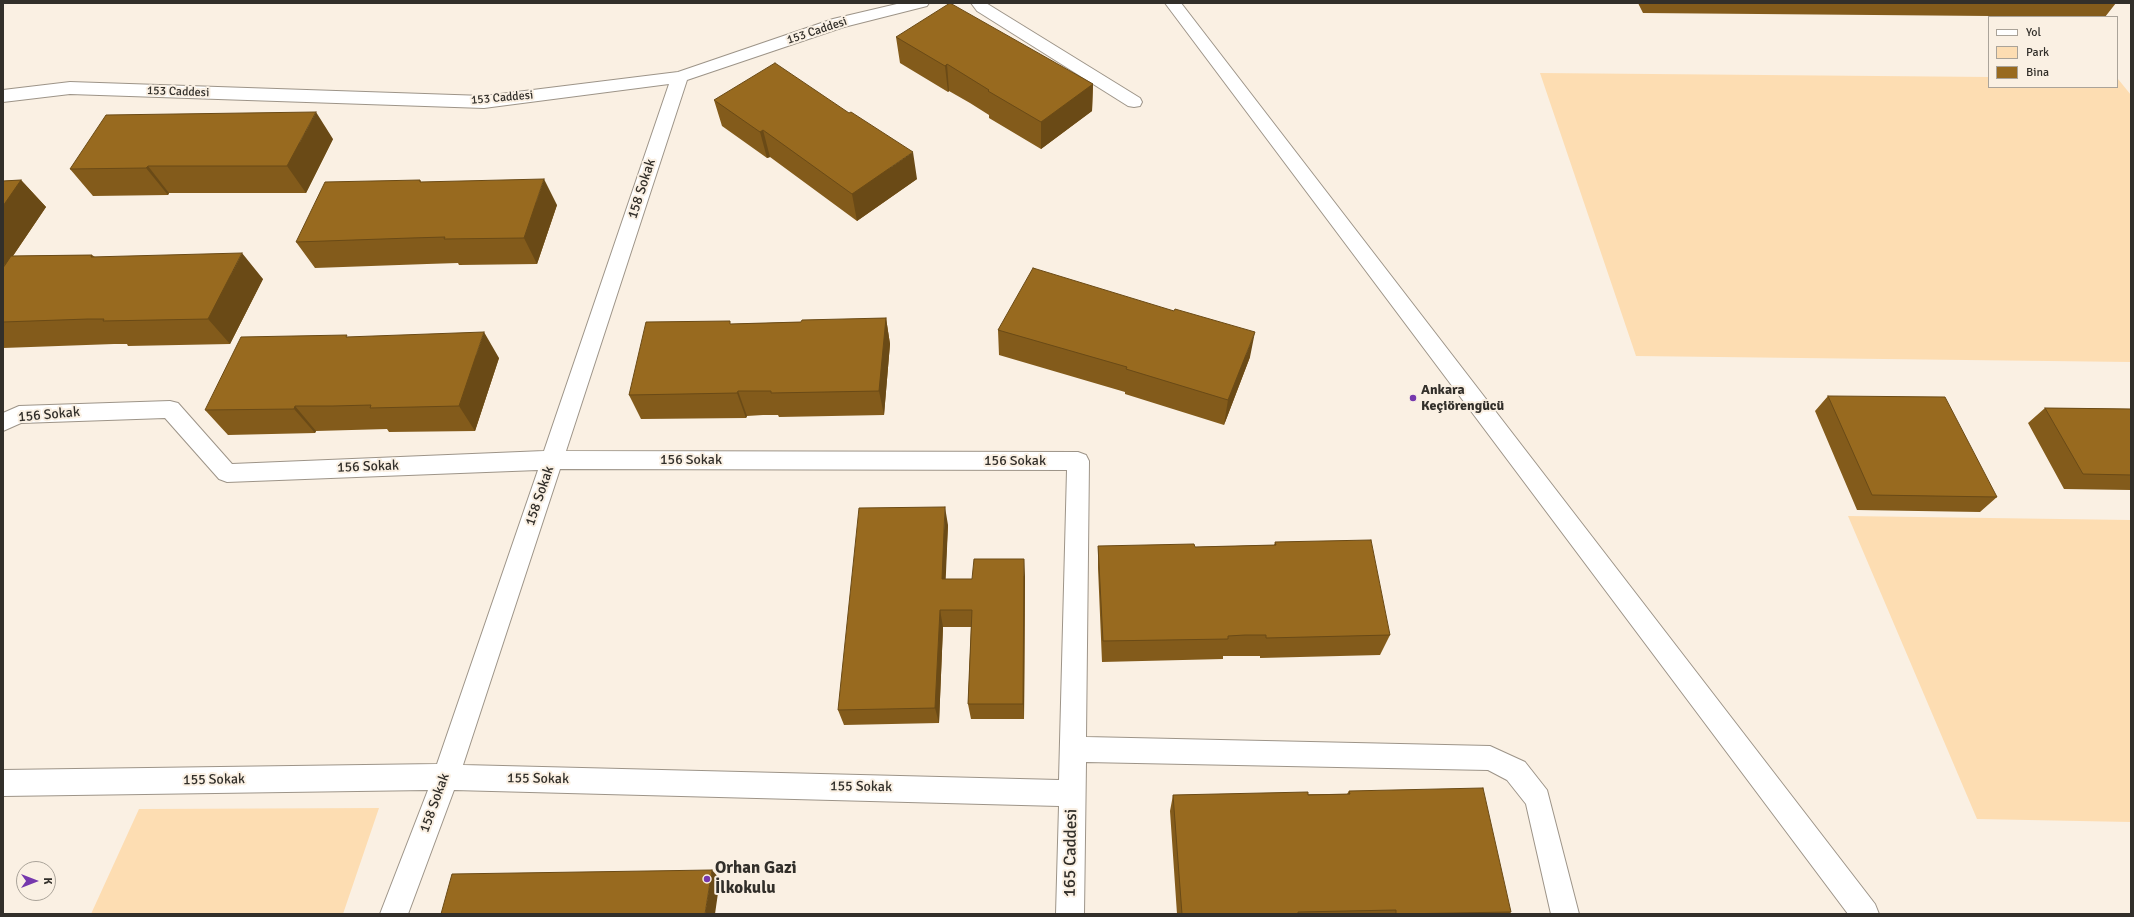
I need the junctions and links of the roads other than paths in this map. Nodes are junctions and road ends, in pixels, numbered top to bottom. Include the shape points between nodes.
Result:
1 (921, 3) edge
2 (978, 3) edge
3 (1173, 3) edge
4 (680, 77) junction
5 (3, 96) edge
6 (1134, 102) dead end
7 (3, 422) edge
8 (552, 460) junction
9 (1073, 749) junction
10 (446, 777) junction
11 (3, 783) edge
12 (1072, 793) junction
13 (394, 914) edge
14 (1070, 914) edge
15 (1565, 914) edge
16 (1865, 914) edge

1 - 4 street, 153 Caddesi via 838,23
2 - 6 lane via 982,8
3 - 16 street
4 - 5 street, 153 Caddesi via 484,102 70,88
4 - 8 street, 158 Sokak
7 - 8 street, 156 Sokak via 19,415 170,409 227,473
8 - 9 street, 156 Sokak via 1078,461
8 - 10 street, 158 Sokak
9 - 12 street, 156 Sokak
9 - 15 street via 1490,758 1516,771 1538,799
10 - 11 street, 155 Sokak
10 - 12 street, 155 Sokak
10 - 13 street, 158 Sokak
12 - 14 street, 165 Caddesi

